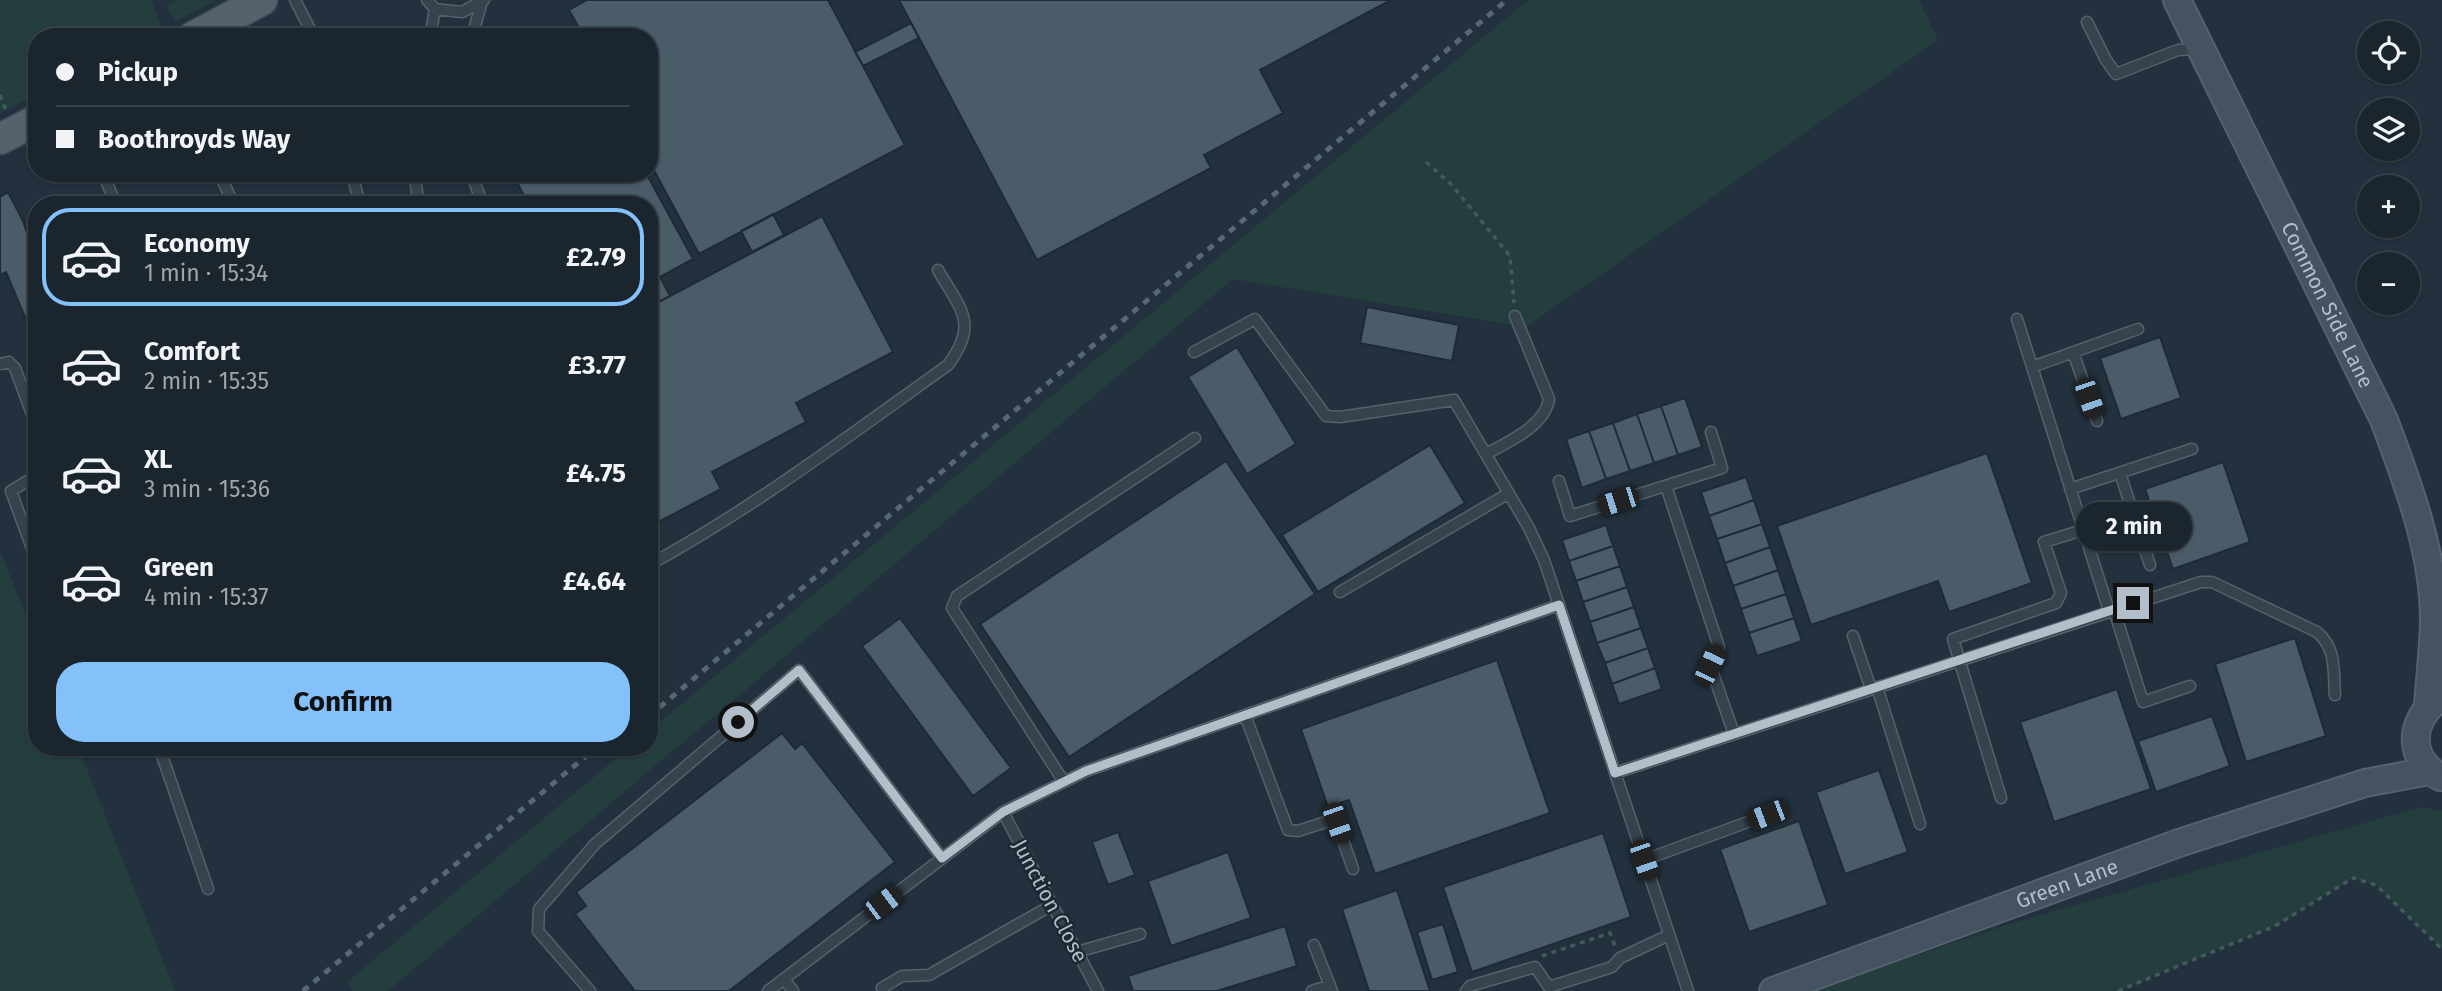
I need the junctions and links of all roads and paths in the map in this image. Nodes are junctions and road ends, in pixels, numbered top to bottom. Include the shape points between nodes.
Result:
1 (262, 0) edge
2 (295, 0) edge
3 (427, 0) edge
4 (2177, 0) edge
5 (483, 1) edge
6 (435, 9) junction
7 (2087, 22) dead end
8 (210, 28) edge
9 (309, 28) edge
10 (432, 28) edge
11 (475, 28) edge
12 (2202, 50) junction
13 (28, 125) edge
14 (0, 139) edge
15 (1426, 162) dead end
16 (938, 270) dead end
17 (1515, 316) joint
18 (2017, 319) dead end
19 (2138, 329) dead end
20 (1194, 352) dead end
21 (2073, 352) junction
22 (0, 364) edge
23 (2032, 367) junction
24 (28, 403) edge
25 (2097, 421) dead end
26 (1711, 432) dead end
27 (1195, 438) dead end
28 (2192, 449) dead end
29 (1486, 454) junction
30 (2120, 473) junction
31 (28, 481) edge
32 (1559, 481) dead end
33 (1666, 486) junction
34 (2070, 489) junction
35 (1509, 493) junction
36 (2083, 530) junction
37 (28, 536) edge
38 (658, 560) edge
39 (2150, 565) dead end
40 (1340, 592) dead end
41 (1559, 605) junction
42 (2111, 611) junction
43 (2438, 631) edge
44 (1853, 636) dead end
45 (1959, 660) junction
46 (2190, 686) dead end
47 (1874, 688) junction
48 (2334, 695) dead end
49 (2435, 701) edge
50 (1245, 715) junction
51 (1734, 734) junction
52 (2415, 742) junction
53 (162, 756) edge
54 (1615, 773) junction
55 (2435, 774) edge
56 (1064, 782) junction
57 (2365, 783) junction
58 (2001, 798) dead end
59 (1003, 812) junction
60 (1767, 815) dead end
61 (1920, 824) dead end
62 (942, 858) junction
63 (1644, 860) junction
64 (1353, 869) dead end
65 (208, 889) dead end
66 (1052, 905) junction
67 (1140, 934) dead end
68 (1669, 936) junction
69 (1314, 945) dead end
70 (2442, 949) edge
71 (1077, 952) junction
72 (1620, 958) junction
73 (1532, 960) dead end
74 (784, 979) junction
75 (1331, 988) edge
76 (590, 991) edge
77 (768, 991) edge
78 (793, 991) edge
79 (883, 991) edge
80 (1098, 991) edge
81 (1312, 991) edge
82 (1466, 991) edge
83 (1688, 991) edge
84 (1773, 991) edge
85 (2118, 991) edge

1 - 8 main road
2 - 9 lane
3 - 6 lane
4 - 12 main road, Common Side Lane
5 - 6 lane via 461,12
5 - 11 lane
6 - 10 lane
7 - 12 lane via 2116,74 2178,50
12 - 43 main road, Common Side Lane via 2384,420 2430,547
13 - 14 main road
15 - 17 path via 1451,184 1510,256
16 - 38 lane via 964,316 964,343 948,365 800,472
17 - 29 lane via 1549,399 1548,407 1517,437
18 - 23 lane
19 - 21 lane
20 - 29 lane via 1255,319 1326,416 1454,400
21 - 23 lane
21 - 25 lane
22 - 24 lane via 9,362 15,368
23 - 34 lane
26 - 33 lane via 1722,468
27 - 56 lane via 952,603
28 - 30 lane
29 - 35 lane
30 - 34 lane
30 - 39 lane
31 - 37 lane via 12,491
32 - 33 lane via 1570,516
33 - 51 lane via 1719,647 1710,665
34 - 36 lane
35 - 40 lane
35 - 41 lane via 1544,560
36 - 42 lane
36 - 45 lane via 2044,542 2061,593 2056,603 1953,639
41 - 50 lane
41 - 54 lane
42 - 45 lane
42 - 46 lane via 2143,702
42 - 48 lane via 2212,582 2317,632 2332,651
43 - 49 main road, Common Side Lane
44 - 47 lane
45 - 47 lane
45 - 58 lane
47 - 51 lane
47 - 61 lane
49 - 52 main road, Common Side Lane via 2415,727
50 - 56 lane
50 - 64 lane via 1288,830 1332,820
51 - 54 lane
52 - 55 main road via 2420,759
52 - 57 main road, Green Lane
53 - 65 lane
54 - 63 lane
55 - 57 main road, Green Lane
56 - 59 lane
57 - 84 main road, Green Lane via 2179,844
59 - 62 lane
59 - 66 lane, Junction Close
60 - 63 lane
62 - 74 lane
62 - 76 lane via 799,670 595,844 540,909 538,931
63 - 68 lane
66 - 71 lane, Junction Close
66 - 79 lane via 929,975 902,976
67 - 71 lane
68 - 72 lane
68 - 83 lane
69 - 75 lane
70 - 85 path via 2376,885 2353,878 2276,926
71 - 80 lane, Junction Close
72 - 73 path via 1610,933
72 - 82 lane via 1612,967 1549,987 1535,967
74 - 77 lane
74 - 78 lane
75 - 81 lane

